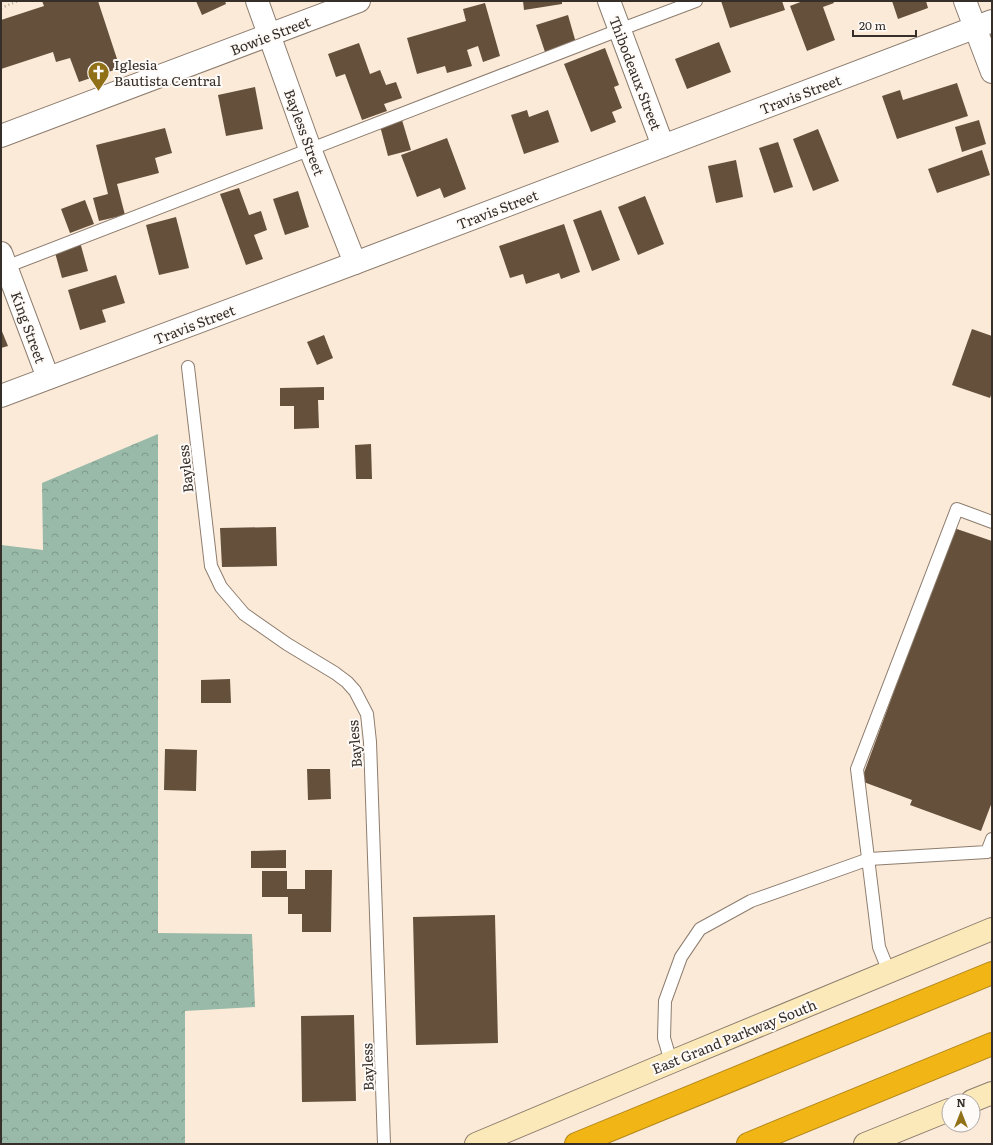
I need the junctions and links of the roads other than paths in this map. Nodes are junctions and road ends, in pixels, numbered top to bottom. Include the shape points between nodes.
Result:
1 (257, 1) edge
2 (359, 1) edge
3 (609, 1) edge
4 (696, 1) edge
5 (965, 1) edge
6 (984, 25) edge
7 (619, 30) junction
8 (270, 35) junction
9 (992, 72) edge
10 (1, 136) edge
11 (663, 146) junction
12 (310, 149) junction
13 (3, 263) edge
14 (355, 263) junction
15 (188, 367) dead end
16 (48, 378) junction
17 (1, 396) edge
18 (992, 522) edge
19 (992, 838) edge
20 (869, 859) junction
21 (992, 930) edge
22 (889, 972) junction
23 (992, 973) edge
24 (992, 1044) edge
25 (671, 1062) junction
26 (992, 1093) edge
27 (981, 1097) edge
28 (941, 1113) edge
29 (384, 1144) edge
30 (476, 1144) edge
31 (576, 1144) edge
32 (748, 1144) edge
33 (865, 1144) edge

1 - 8 street, Bayless Street
2 - 8 street, Bowie Street
3 - 7 street, Thibodeaux Street
4 - 7 lane
5 - 6 street
6 - 9 street
6 - 11 street, Travis Street
7 - 11 street, Thibodeaux Street
7 - 12 lane
8 - 10 street, Bowie Street
8 - 12 street, Bayless Street
11 - 14 street, Travis Street
12 - 13 lane
12 - 14 street, Bayless Street
13 - 16 street, King Street
14 - 16 street, Travis Street
15 - 29 lane, Bayless via 211,566 221,587 244,614 347,682 355,691 367,714
16 - 17 street, Travis Street
18 - 20 lane via 957,509 857,769
19 - 20 lane via 987,852
20 - 22 lane via 879,947
20 - 25 lane via 751,901 700,929 681,957 665,1001 664,1038
21 - 22 main road, East Grand Parkway South
22 - 25 main road, East Grand Parkway South
23 - 31 highway
24 - 32 highway
25 - 30 main road, East Grand Parkway South
26 - 27 main road
28 - 33 main road

